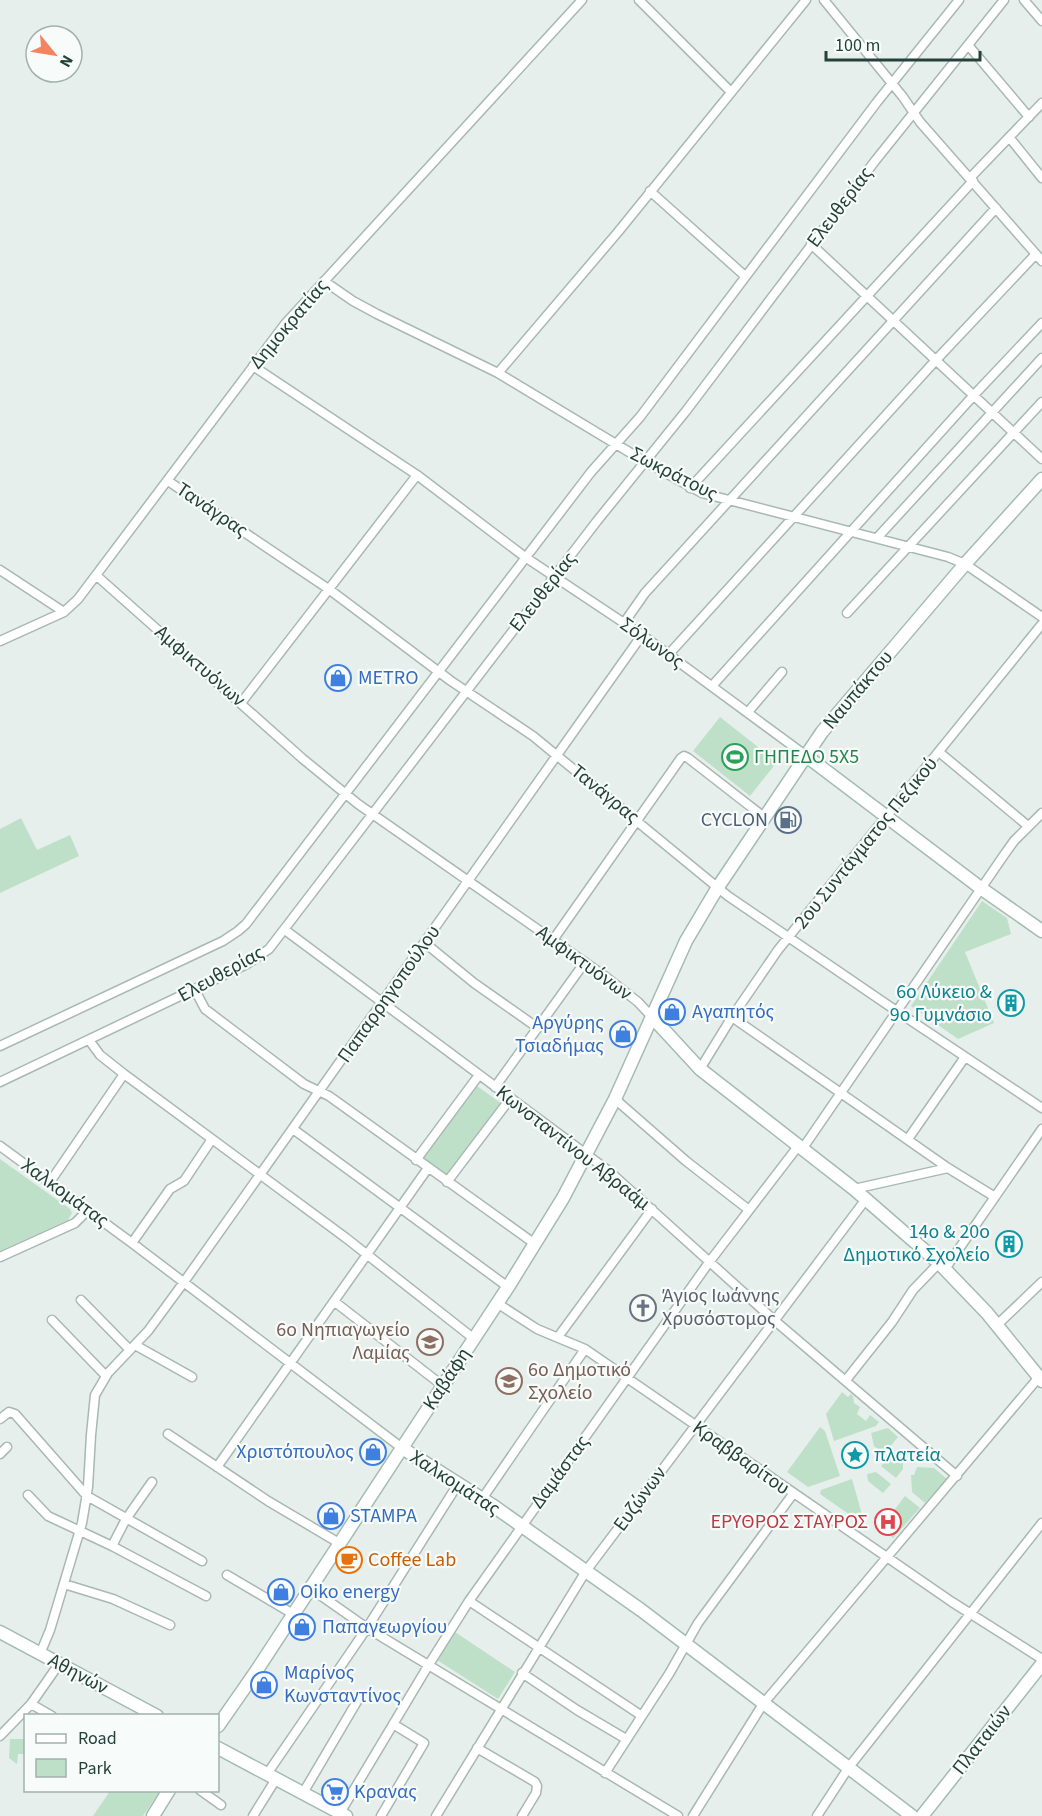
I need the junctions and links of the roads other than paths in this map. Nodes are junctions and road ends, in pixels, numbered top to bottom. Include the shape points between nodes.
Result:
1 (582, 0) edge
2 (639, 0) edge
3 (806, 0) edge
4 (824, 0) edge
5 (959, 0) edge
6 (1004, 0) edge
7 (1024, 0) edge
8 (1042, 21) edge
9 (968, 45) junction
10 (892, 83) junction
11 (731, 92) junction
12 (1042, 103) edge
13 (913, 112) junction
14 (1029, 117) junction
15 (1009, 137) junction
16 (1042, 178) edge
17 (972, 179) junction
18 (650, 191) junction
19 (996, 208) junction
20 (811, 244) junction
21 (1039, 258) edge
22 (745, 276) junction
23 (324, 281) junction
24 (867, 296) junction
25 (894, 321) junction
26 (1042, 323) edge
27 (1042, 358) edge
28 (936, 360) junction
29 (253, 366) junction
30 (498, 373) junction
31 (974, 395) junction
32 (1042, 402) edge
33 (992, 412) junction
34 (1014, 432) junction
35 (615, 444) junction
36 (1042, 459) edge
37 (644, 461) junction
38 (417, 475) junction
39 (1042, 479) edge
40 (168, 481) junction
41 (690, 488) junction
42 (729, 502) junction
43 (792, 518) junction
44 (850, 532) junction
45 (877, 538) junction
46 (910, 546) junction
47 (525, 557) junction
48 (965, 564) junction
49 (0, 570) edge
50 (96, 576) junction
51 (554, 578) junction
52 (330, 590) junction
53 (64, 612) junction
54 (847, 613) dead end
55 (1042, 617) edge
56 (624, 623) junction
57 (1042, 624) edge
58 (642, 635) junction
59 (0, 641) edge
60 (669, 654) junction
61 (439, 672) junction
62 (782, 672) dead end
63 (712, 686) junction
64 (466, 691) junction
65 (241, 703) junction
66 (748, 712) junction
67 (939, 752) junction
68 (557, 755) junction
69 (805, 755) junction
70 (345, 794) junction
71 (373, 815) junction
72 (887, 816) junction
73 (764, 817) junction
74 (1040, 817) edge
75 (637, 820) junction
76 (1028, 826) junction
77 (469, 881) junction
78 (718, 887) junction
79 (982, 889) junction
80 (285, 930) junction
81 (1042, 931) edge
82 (789, 938) junction
83 (553, 939) junction
84 (425, 943) junction
85 (585, 962) junction
86 (195, 990) junction
87 (382, 1003) junction
88 (898, 1012) junction
89 (652, 1017) junction
90 (732, 1017) junction
91 (538, 1028) junction
92 (89, 1040) junction
93 (0, 1046) edge
94 (965, 1057) junction
95 (700, 1069) junction
96 (124, 1074) junction
97 (479, 1075) junction
98 (0, 1082) edge
99 (495, 1087) junction
100 (320, 1091) junction
101 (842, 1093) junction
102 (510, 1099) junction
103 (615, 1099) junction
104 (1042, 1108) edge
105 (293, 1129) junction
106 (1042, 1129) edge
107 (212, 1139) junction
108 (908, 1139) junction
109 (0, 1146) edge
110 (801, 1146) junction
111 (587, 1155) junction
112 (417, 1160) junction
113 (428, 1168) junction
114 (948, 1168) junction
115 (261, 1174) junction
116 (50, 1182) junction
117 (447, 1182) junction
118 (854, 1188) junction
119 (995, 1197) junction
120 (866, 1199) junction
121 (400, 1208) junction
122 (651, 1209) junction
123 (88, 1210) junction
124 (749, 1210) junction
125 (132, 1243) junction
126 (535, 1244) junction
127 (368, 1255) junction
128 (0, 1257) edge
129 (710, 1261) junction
130 (942, 1266) junction
131 (184, 1282) junction
132 (1042, 1282) edge
133 (508, 1287) junction
134 (81, 1300) dead end
135 (335, 1302) junction
136 (497, 1303) junction
137 (52, 1320) dead end
138 (774, 1320) junction
139 (997, 1325) junction
140 (558, 1337) junction
141 (473, 1338) junction
142 (132, 1347) junction
143 (585, 1349) junction
144 (291, 1363) junction
145 (106, 1376) junction
146 (192, 1377) dead end
147 (626, 1378) junction
148 (1040, 1379) edge
149 (846, 1380) junction
150 (443, 1386) junction
151 (0, 1419) edge
152 (694, 1425) junction
153 (168, 1434) dead end
154 (7, 1447) dead end
155 (402, 1448) junction
156 (0, 1454) edge
157 (218, 1467) junction
158 (957, 1476) junction
159 (152, 1482) dead end
160 (458, 1484) junction
161 (793, 1494) junction
162 (28, 1495) dead end
163 (87, 1496) junction
164 (483, 1499) junction
165 (126, 1518) junction
166 (1042, 1523) edge
167 (521, 1526) junction
168 (80, 1530) junction
169 (339, 1543) junction
170 (112, 1546) junction
171 (886, 1557) junction
172 (202, 1561) dead end
173 (586, 1571) junction
174 (227, 1575) dead end
175 (64, 1584) junction
176 (310, 1588) junction
177 (206, 1596) dead end
178 (469, 1601) junction
179 (969, 1613) junction
180 (293, 1614) junction
181 (171, 1625) dead end
182 (367, 1628) junction
183 (0, 1632) edge
184 (685, 1644) junction
185 (539, 1646) junction
186 (40, 1654) junction
187 (1042, 1659) edge
188 (59, 1664) junction
189 (1042, 1664) edge
190 (428, 1666) junction
191 (522, 1673) junction
192 (359, 1698) dead end
193 (32, 1704) junction
194 (763, 1704) junction
195 (501, 1709) junction
196 (49, 1714) edge
197 (153, 1714) edge
198 (642, 1716) junction
199 (393, 1724) junction
200 (219, 1725) edge
201 (0, 1736) edge
202 (626, 1739) junction
203 (477, 1748) junction
204 (219, 1749) edge
205 (849, 1767) junction
206 (605, 1773) junction
207 (272, 1777) junction
208 (168, 1792) edge
209 (202, 1792) edge
210 (303, 1793) junction
211 (221, 1805) dead end
212 (336, 1813) edge
213 (666, 1813) edge
214 (153, 1816) edge
215 (253, 1816) edge
216 (381, 1816) edge
217 (436, 1816) edge
218 (522, 1816) edge
219 (678, 1816) edge
220 (693, 1816) edge
221 (817, 1816) edge
222 (912, 1816) edge
223 (922, 1816) edge

1 - 23 street, Δημοκρατίας
2 - 11 street
3 - 11 street
4 - 10 street
5 - 10 street, Ελευθερίας
6 - 9 street, Ελευθερίας
7 - 8 street
9 - 13 street, Ελευθερίας
9 - 14 street
10 - 13 street
10 - 22 street, Ελευθερίας
11 - 18 street
12 - 14 street
13 - 17 street
13 - 20 street, Ελευθερίας
14 - 15 street
15 - 16 street
15 - 17 street
17 - 19 street
17 - 24 street
18 - 22 street
18 - 30 street
19 - 21 street
19 - 25 street
20 - 24 street
20 - 37 street, Ελευθερίας
21 - 28 street
22 - 35 street, Ελευθερίας via 640,417
23 - 29 street, Δημοκρατίας
23 - 30 street, Σωκράτους via 377,314
24 - 25 street
24 - 41 street
25 - 28 street
25 - 42 street
26 - 31 street
27 - 33 street
28 - 31 street
28 - 43 street
29 - 38 street, Σόλωνος
29 - 40 street, Δημοκρατίας
30 - 35 street, Σωκράτους
31 - 33 street
31 - 44 street
32 - 34 street
33 - 34 street
33 - 45 street
34 - 36 street
34 - 46 street
35 - 37 street, Σωκράτους
35 - 47 street, Ελευθερίας
37 - 41 street, Σωκράτους
37 - 51 street, Ελευθερίας
38 - 47 street, Σόλωνος
38 - 52 street
39 - 48 street, Ναυπάκτου
40 - 50 street, Δημοκρατίας
40 - 52 street, Τανάγρας
41 - 42 street, Σωκράτους
42 - 43 street, Σωκράτους
42 - 56 street via 645,593
43 - 44 street, Σωκράτους
43 - 60 street
44 - 45 street, Σωκράτους
44 - 63 street
45 - 46 street, Σωκράτους
46 - 48 street, Σωκράτους
46 - 54 street
47 - 51 street, Σόλωνος
47 - 61 street, Ελευθερίας
48 - 55 street, Σωκράτους
48 - 69 street, Ναυπάκτου
49 - 53 street
50 - 53 street, Δημοκρατίας
50 - 65 street, Αμφικτυόνων
51 - 56 street, Σόλωνος
51 - 64 street, Ελευθερίας
52 - 61 street, Τανάγρας
52 - 65 street
53 - 59 street, Δημοκρατίας
56 - 58 street, Σόλωνος
57 - 67 street, 2ου Συντάγματος Πεζικού
58 - 60 street, Σόλωνος
58 - 68 street, Παπαρρηγοπούλου
60 - 63 street, Σόλωνος
61 - 64 street, Τανάγρας
61 - 70 street, Ελευθερίας
62 - 66 street
63 - 66 street, Σόλωνος
64 - 68 street, Τανάγρας
64 - 71 street, Ελευθερίας
65 - 70 street, Αμφικτυόνων
66 - 69 street, Σόλωνος
67 - 72 street, 2ου Συντάγματος Πεζικού
67 - 76 street
68 - 75 street, Τανάγρας
68 - 77 street, Παπαρρηγοπούλου
69 - 72 street, Σόλωνος
69 - 73 street, Ναυπάκτου
70 - 71 street, Αμφικτυόνων
70 - 93 street, Ελευθερίας via 238,931
71 - 77 street, Αμφικτυόνων
71 - 80 street, Ελευθερίας
72 - 79 street, Σόλωνος
72 - 82 street, 2ου Συντάγματος Πεζικού
73 - 75 street via 684,756
73 - 78 street, Ναυπάκτου
74 - 76 street, Δαμάστας
75 - 78 street, Τανάγρας
75 - 83 street
76 - 79 street, Δαμάστας
77 - 83 street, Αμφικτυόνων
77 - 84 street, Παπαρρηγοπούλου
78 - 82 street, Τανάγρας
78 - 89 street, Ναυπάκτου via 686,941
79 - 81 street, Σόλωνος
79 - 88 street, Δαμάστας
80 - 86 street, Ελευθερίας via 260,957
80 - 87 street, Κωνσταντίνου Αβραάμ
82 - 88 street, Τανάγρας
82 - 90 street, 2ου Συντάγματος Πεζικού
83 - 85 street, Αμφικτυόνων
84 - 87 street, Παπαρρηγοπούλου
84 - 91 street
85 - 89 street, Αμφικτυόνων
85 - 91 street
86 - 92 street, Ελευθερίας
86 - 100 street via 206,1009 304,1084
87 - 97 street, Κωνσταντίνου Αβραάμ
87 - 100 street, Παπαρρηγοπούλου
88 - 94 street, Τανάγρας
88 - 101 street, Δαμάστας
89 - 95 street, Αμφικτυόνων
89 - 103 street, Καβάφη
90 - 95 street, 2ου Συντάγματος Πεζικού
90 - 101 street
91 - 99 street
92 - 96 street via 100,1055
92 - 98 street, Ελευθερίας
94 - 104 street, Τανάγρας
94 - 108 street
95 - 110 street, Αμφικτυόνων
96 - 107 street
96 - 116 street
97 - 99 street, Κωνσταντίνου Αβραάμ
97 - 112 street
99 - 102 street, Κωνσταντίνου Αβραάμ
100 - 105 street, Παπαρρηγοπούλου
100 - 112 street
101 - 108 street
101 - 110 street, Δαμάστας
102 - 111 street, Κωνσταντίνου Αβραάμ
102 - 117 street
103 - 111 street, Καβάφη
103 - 124 street
105 - 115 street, Παπαρρηγοπούλου
105 - 121 street
106 - 119 street
107 - 115 street
107 - 125 street via 184,1181 170,1189
108 - 114 street
109 - 116 street, Χαλκομάτας
110 - 118 street, Αμφικτυόνων
110 - 124 street, Δαμάστας
111 - 122 street, Κωνσταντίνου Αβραάμ
111 - 126 street, Καβάφη
112 - 113 street
113 - 117 street
113 - 121 street
114 - 118 street
114 - 119 street
115 - 127 street
115 - 131 street, Παπαρρηγοπούλου
116 - 123 street, Χαλκομάτας
117 - 126 street
118 - 120 street, Αμφικτυόνων
119 - 130 street
120 - 130 street, Αμφικτυόνων
120 - 138 street, Ευζώνων
121 - 127 street
121 - 133 street
122 - 129 street, Κωνσταντίνου Αβραάμ
122 - 140 street
123 - 125 street, Χαλκομάτας
123 - 128 street via 75,1223
124 - 129 street, Δαμάστας
125 - 131 street, Χαλκομάτας
126 - 133 street, Καβάφη
127 - 135 street
127 - 141 street
129 - 138 street, Κωνσταντίνου Αβραάμ
129 - 147 street, Δαμάστας
130 - 139 street, Αμφικτυόνων
130 - 149 street via 914,1290
131 - 142 street, Παπαρρηγοπούλου
131 - 144 street, Χαλκομάτας
132 - 139 street
133 - 136 street, Καβάφη
134 - 142 street
135 - 144 street
135 - 150 street
136 - 140 street, Κραββαρίτου via 537,1329
136 - 141 street, Καβάφη
137 - 145 street
138 - 149 street, Κωνσταντίνου Αβραάμ
138 - 152 street, Ευζώνων
139 - 148 street, Αμφικτυόνων
140 - 143 street, Κραββαρίτου
141 - 150 street, Καβάφη
142 - 145 street, Παπαρρηγοπούλου
142 - 146 street
143 - 147 street, Κραββαρίτου
143 - 164 street
144 - 155 street, Χαλκομάτας
144 - 157 street
145 - 163 street, Παπαρρηγοπούλου via 95,1395
147 - 152 street, Κραββαρίτου
147 - 167 street, Δαμάστας
148 - 158 street
149 - 158 street, Κωνσταντίνου Αβραάμ
150 - 155 street, Καβάφη
151 - 163 street via 9,1412 15,1414
152 - 161 street, Κραββαρίτου
152 - 173 street, Ευζώνων
153 - 157 street
154 - 156 street
155 - 160 street, Χαλκομάτας
155 - 169 street, Καβάφη
157 - 169 street
158 - 171 street
159 - 165 street
160 - 164 street, Χαλκομάτας
160 - 182 street
161 - 171 street, Κραββαρίτου
161 - 184 street
162 - 168 street via 48,1516
163 - 165 street
163 - 168 street, Παπαρρηγοπούλου
164 - 167 street, Χαλκομάτας
165 - 170 street
165 - 172 street
166 - 179 street
167 - 173 street, Χαλκομάτας
167 - 178 street, Δαμάστας
168 - 170 street
168 - 175 street, Παπαρρηγοπούλου
169 - 176 street, Καβάφη
170 - 177 street
171 - 179 street, Κραββαρίτου
171 - 194 street
173 - 184 street, Χαλκομάτας
173 - 185 street, Ευζώνων
174 - 180 street
175 - 181 street via 114,1599
175 - 186 street, Παπαρρηγοπούλου
176 - 180 street, Καβάφη
176 - 182 street
178 - 185 street
178 - 190 street, Δαμάστας
179 - 187 street, Κραββαρίτου
179 - 205 street
180 - 200 street, Καβάφη
182 - 190 street
182 - 207 street
183 - 186 street, Αθηνών
184 - 194 street, Χαλκομάτας
184 - 198 street
185 - 191 street, Ευζώνων
185 - 198 street
186 - 188 street, Αθηνών
188 - 193 street
188 - 197 street, Αθηνών
189 - 223 street, Πλαταιών
190 - 195 street
190 - 199 street, Δαμάστας
191 - 195 street, Ευζώνων
191 - 202 street
192 - 210 street
193 - 196 street
193 - 201 street
194 - 205 street, Χαλκομάτας
194 - 220 street
195 - 203 street, Ευζώνων
195 - 206 street
198 - 202 street
199 - 212 street, Δαμάστας
199 - 216 street via 424,1743
202 - 206 street
203 - 217 street, Ευζώνων
203 - 218 street via 537,1786
204 - 207 street
205 - 221 street
205 - 222 street, Χαλκομάτας
206 - 213 street
207 - 210 street
207 - 215 street
208 - 214 street
209 - 211 street
210 - 212 street
213 - 219 street

